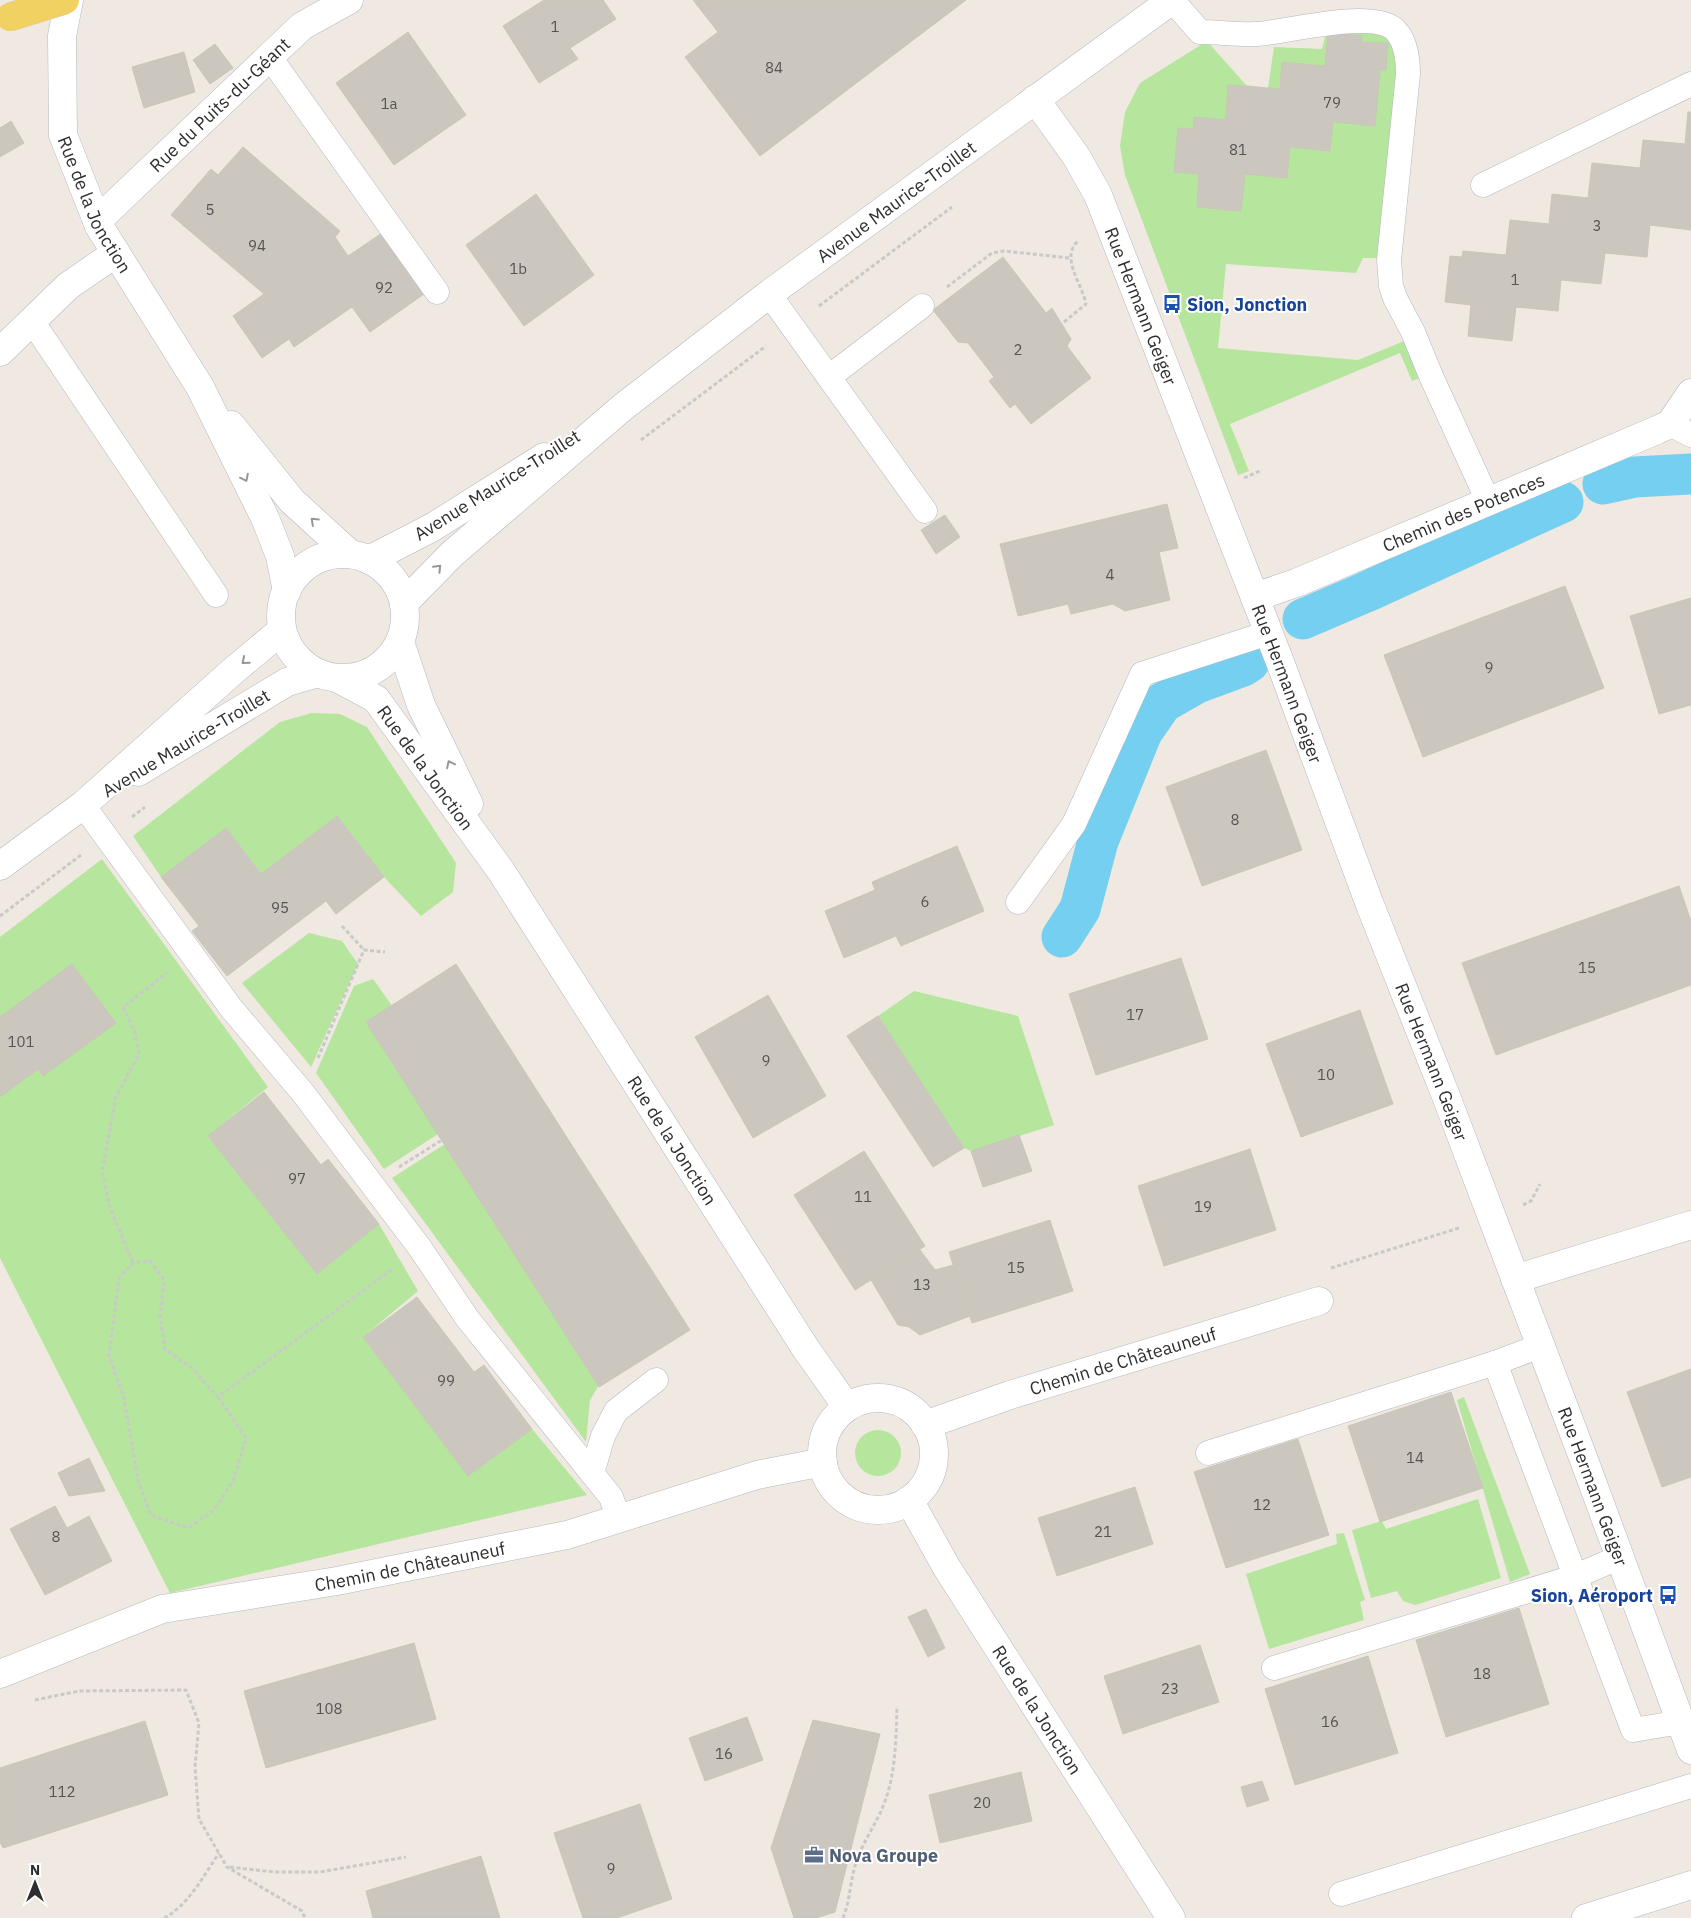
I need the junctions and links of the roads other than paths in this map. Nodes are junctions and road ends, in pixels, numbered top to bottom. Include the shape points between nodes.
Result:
1 (65, 0) edge
2 (69, 0) edge
3 (349, 0) edge
4 (1172, 0) edge
5 (10, 17) dead end
6 (269, 56) junction
7 (1691, 84) edge
8 (1035, 99) junction
9 (1483, 185) dead end
10 (97, 221) junction
11 (116, 253) junction
12 (437, 292) dead end
13 (770, 294) junction
14 (922, 306) road end
15 (32, 321) junction
16 (0, 352) edge
17 (829, 377) junction
18 (200, 387) junction
19 (1691, 393) edge
20 (623, 407) junction
21 (1680, 430) edge
22 (1488, 502) junction
23 (926, 511) dead end
24 (359, 557) junction
25 (286, 591) junction
26 (216, 595) dead end
27 (1255, 597) junction
28 (404, 603) junction
29 (282, 630) junction
30 (1268, 634) junction
31 (400, 642) junction
32 (328, 676) junction
33 (83, 805) junction
34 (0, 866) edge
35 (501, 871) junction
36 (1018, 902) dead end
37 (1691, 1224) edge
38 (1516, 1279) junction
39 (1319, 1300) road end
40 (1540, 1346) junction
41 (1495, 1363) junction
42 (656, 1380) dead end
43 (847, 1407) junction
44 (926, 1425) junction
45 (1208, 1454) dead end
46 (822, 1462) junction
47 (592, 1473) junction
48 (909, 1500) junction
49 (619, 1519) junction
50 (1620, 1557) junction
51 (1574, 1577) junction
52 (1274, 1668) dead end
53 (0, 1674) edge
54 (1680, 1722) junction
55 (1691, 1750) edge
56 (1691, 1786) edge
57 (1691, 1885) edge
58 (1341, 1894) dead end
59 (1171, 1918) edge
60 (1586, 1918) edge

1 - 5 main road, bridge
2 - 10 street, Rue de la Jonction via 62,36 63,135
3 - 6 street, Rue du Puits-du-Géant via 302,26
4 - 8 street, Avenue Maurice-Troillet
4 - 22 lane via 1200,32 1257,34 1350,21 1378,22 1396,30 1408,55 1408,74 1389,260 1391,286
6 - 10 street, Rue du Puits-du-Géant
6 - 12 lane
7 - 9 lane
8 - 13 street, Avenue Maurice-Troillet
8 - 27 street, Rue Hermann Geiger via 1076,156 1098,195
10 - 11 street, Rue de la Jonction
11 - 15 street via 68,286
11 - 18 street, Rue de la Jonction
13 - 17 lane
13 - 20 street, Avenue Maurice-Troillet
14 - 17 lane
15 - 16 street
15 - 26 lane
17 - 23 lane
24 -> 18 street, Rue de la Jonction via 292,502
18 -> 25 street, Rue de la Jonction via 268,526 280,556
19 - 21 street, Chemin des Potences
20 - 24 street, Avenue Maurice-Troillet via 432,527
28 -> 20 street, Avenue Maurice-Troillet via 452,554
21 - 22 street, Chemin des Potences
22 - 27 street, Chemin des Potences via 1296,583
24 - 25 street via 330,556 312,562
24 - 28 street via 385,570 398,585
25 - 29 street
27 - 30 street, Rue Hermann Geiger
28 - 31 street via 405,623
29 - 32 street via 302,663
29 -> 33 street, Avenue Maurice-Troillet
30 - 36 lane via 1142,674 1074,824
30 - 38 street, Rue Hermann Geiger
31 - 32 street via 390,658 374,670 356,677
35 -> 31 street, Rue de la Jonction via 421,705
32 - 33 street, Avenue Maurice-Troillet via 286,682
32 - 35 street, Rue de la Jonction via 376,700
33 - 34 street, Avenue Maurice-Troillet
33 - 47 lane via 231,1008 303,1094 420,1248 468,1318
35 - 43 street, Rue de la Jonction via 806,1349
37 - 38 street
38 - 40 street, Rue Hermann Geiger
39 - 44 street, Chemin de Châteauneuf via 1010,1395
40 - 41 lane
40 - 50 street, Rue Hermann Geiger
41 - 45 lane
41 - 51 lane
42 - 47 lane via 616,1411 603,1436
43 - 44 street via 862,1400 895,1400 910,1408
43 - 46 street via 834,1418 826,1433
44 - 48 street via 933,1446 930,1475
46 - 48 street via 834,1489 859,1506 876,1510
46 - 49 street, Chemin de Châteauneuf via 757,1475
47 - 49 lane via 611,1497
48 - 59 street, Rue de la Jonction via 947,1568
49 - 53 street, Chemin de Châteauneuf via 567,1535 337,1581 162,1609
50 - 51 lane
50 - 54 street, Rue Hermann Geiger
51 - 52 lane
51 - 54 lane via 1633,1730
54 - 55 street, Rue Hermann Geiger
56 - 58 lane
57 - 60 street

